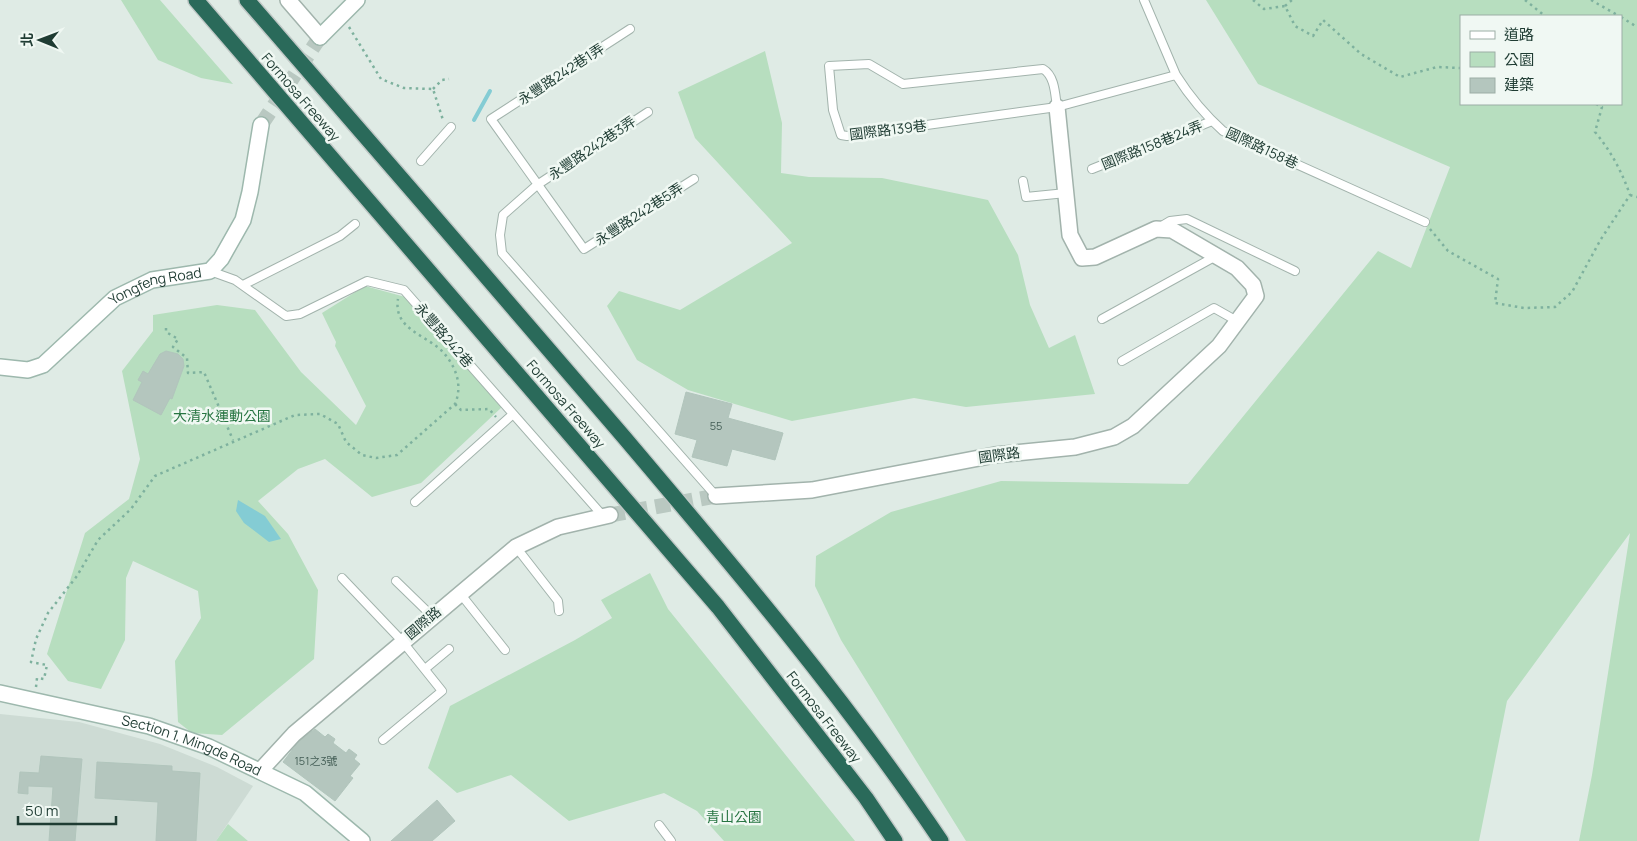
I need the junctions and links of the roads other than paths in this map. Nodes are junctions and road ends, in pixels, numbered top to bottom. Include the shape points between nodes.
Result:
1 (196, 0) edge
2 (247, 0) edge
3 (288, 0) edge
4 (357, 0) edge
5 (1144, 0) edge
6 (630, 29) dead end
7 (1176, 75) junction
8 (1057, 107) junction
9 (648, 112) dead end
10 (1212, 121) junction
11 (261, 125) tunnel mouth
12 (451, 127) dead end
13 (421, 161) dead end
14 (1092, 169) dead end
15 (694, 179) dead end
16 (1023, 181) dead end
17 (537, 185) junction
18 (1066, 193) junction
19 (1425, 222) road end
20 (355, 224) dead end
21 (1156, 229) junction
22 (1216, 256) junction
23 (210, 271) junction
24 (1295, 271) dead end
25 (243, 285) junction
26 (1102, 319) dead end
27 (1237, 321) junction
28 (1122, 361) dead end
29 (0, 366) edge
30 (512, 415) junction
31 (716, 496) joint
32 (415, 502) dead end
33 (606, 515) joint
34 (516, 547) junction
35 (342, 578) dead end
36 (396, 581) dead end
37 (459, 592) junction
38 (560, 611) dead end
39 (432, 616) junction
40 (402, 641) junction
41 (449, 649) dead end
42 (505, 650) dead end
43 (425, 669) junction
44 (0, 694) edge
45 (383, 740) dead end
46 (260, 771) junction
47 (659, 824) dead end
48 (362, 841) edge
49 (671, 841) edge
50 (895, 841) edge
51 (941, 841) edge

1 - 50 highway, Formosa Freeway via 718,607 866,798
2 - 51 highway, Formosa Freeway via 745,580 898,778
3 - 4 street via 320,36
5 - 7 lane, 國際路158巷
6 - 17 lane, 永豐路242巷1弄 via 491,119
7 - 8 lane
7 - 10 lane, 國際路158巷 via 1190,97
8 - 8 lane, 國際路139巷 via 841,135 833,110 828,66 869,64 903,84 1043,69 1052,78
8 - 18 street
9 - 17 lane, 永豐路242巷3弄
10 - 14 lane, 國際路158巷24弄
10 - 19 lane, 國際路158巷 via 1223,131
11 - 23 street, Yongfeng Road via 243,220 222,259
12 - 13 lane
15 - 17 lane, 永豐路242巷5弄 via 584,250
16 - 18 lane via 1026,197
17 - 31 lane via 503,215 502,253
18 - 21 street via 1070,235 1082,258 1095,257
20 - 25 lane via 326,243
21 - 22 street, 國際路 via 1172,230
21 - 24 lane via 1170,221 1187,219
22 - 26 lane
22 - 27 street, 國際路 via 1236,268 1252,285 1256,296
23 - 25 lane, 永豐路242巷
23 - 29 street, Yongfeng Road via 152,280 115,298 43,365 28,370
25 - 30 lane, 永豐路242巷 via 286,316 300,314 367,282 404,290
27 - 28 lane via 1214,308
27 - 31 street, 國際路 via 1219,346 1133,426 1114,437 1075,447 995,455 812,490
30 - 32 lane
30 - 33 lane, 永豐路242巷
33 - 34 street, 國際路 via 558,527
34 - 37 street, 國際路
34 - 38 lane via 558,601
35 - 40 lane
36 - 39 lane
37 - 39 street, 國際路
37 - 42 lane
39 - 40 street, 國際路
40 - 43 lane
40 - 46 street, 國際路 via 294,734
41 - 43 lane
43 - 45 lane via 442,691
44 - 46 street, Section 1, Mingde Road via 149,726 209,747
46 - 48 street, Section 1, Mingde Road via 305,794
47 - 49 lane

